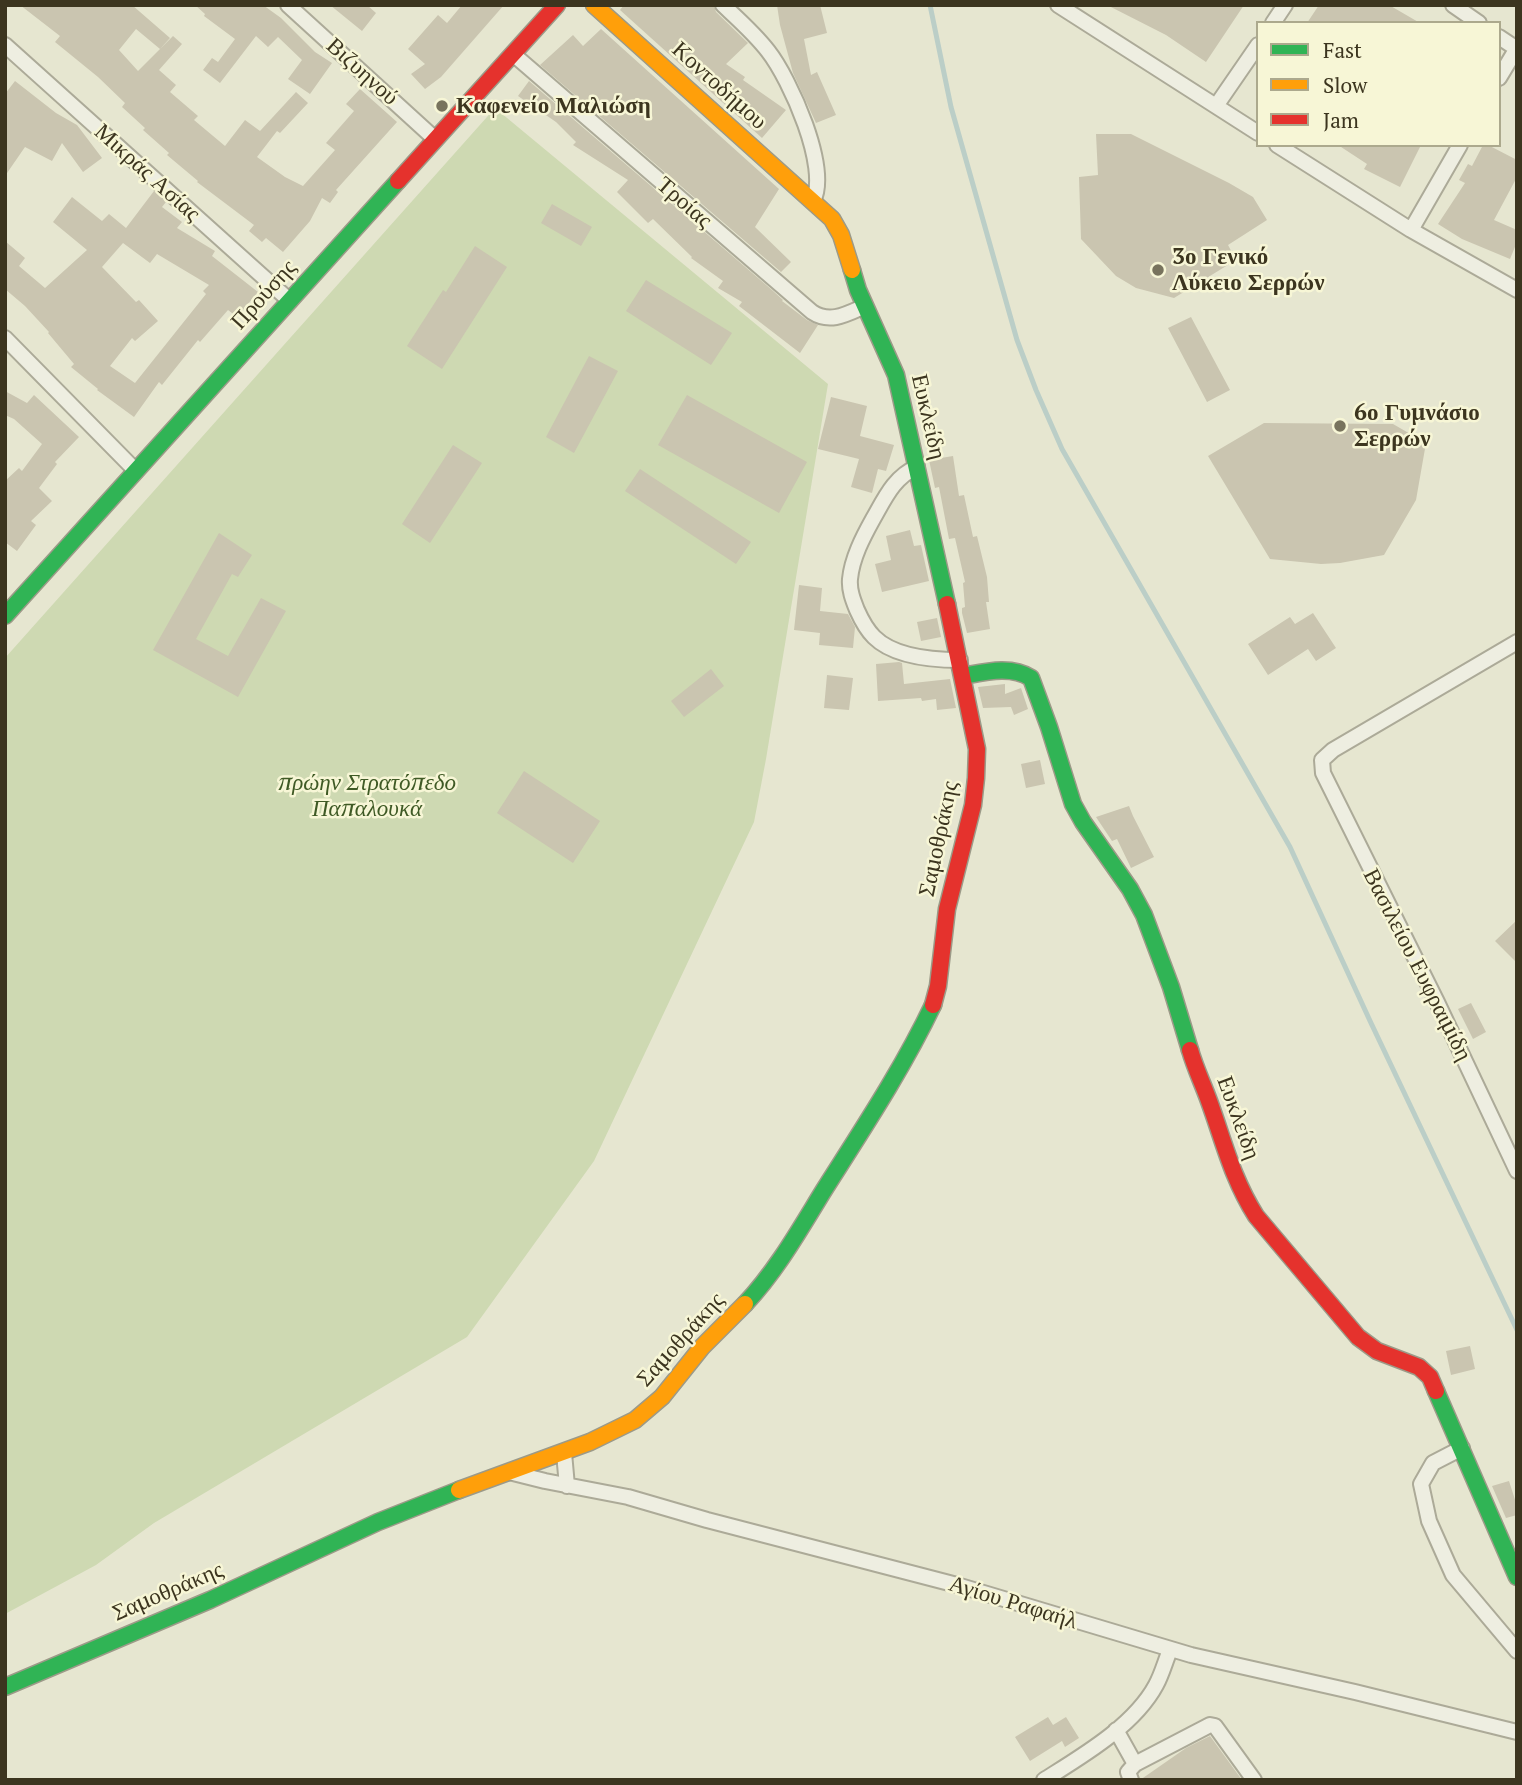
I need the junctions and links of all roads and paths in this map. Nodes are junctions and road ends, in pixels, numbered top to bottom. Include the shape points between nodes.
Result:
1 (288, 5) edge
2 (594, 5) edge
3 (723, 5) edge
4 (1058, 5) edge
5 (1285, 5) edge
6 (1452, 5) edge
7 (551, 8) edge
8 (1274, 21) edge
9 (1476, 21) edge
10 (1501, 38) edge
11 (5, 45) edge
12 (1256, 48) edge
13 (1517, 49) edge
14 (513, 54) junction
15 (1501, 75) edge
16 (1216, 106) junction
17 (1256, 132) edge
18 (436, 139) junction
19 (1280, 147) edge
20 (1459, 147) edge
21 (813, 201) junction
22 (1411, 230) junction
23 (1517, 290) edge
24 (289, 301) junction
25 (865, 306) junction
26 (5, 338) edge
27 (917, 467) junction
28 (136, 471) junction
29 (5, 616) edge
30 (1517, 642) edge
31 (961, 668) junction
32 (1517, 1171) edge
33 (1462, 1448) junction
34 (564, 1453) junction
35 (509, 1472) junction
36 (567, 1486) junction
37 (1517, 1577) edge
38 (1170, 1650) junction
39 (1517, 1651) edge
40 (5, 1687) edge
41 (1116, 1730) junction
42 (1517, 1732) edge
43 (1135, 1765) junction
44 (1044, 1780) edge
45 (1131, 1780) edge
46 (1254, 1780) edge

1 - 18 street, Βιζυηνού
2 - 21 street, Κοντοδήμου
3 - 21 street via 769,52 790,88 816,166
4 - 16 street
5 - 8 street
6 - 9 street
7 - 14 street, Προύσης
10 - 13 street
11 - 24 street, Μικράς Ασίας
12 - 16 street
13 - 15 street
14 - 18 street, Προύσης
14 - 25 street, Τροίας via 812,313 834,318
16 - 17 street
18 - 24 street, Προύσης
19 - 22 street
20 - 22 street
21 - 25 street, Ευκλείδη via 840,232
22 - 23 street
24 - 28 street, Προύσης
25 - 27 street, Ευκλείδη via 896,375
26 - 28 street
27 - 31 street, Ευκλείδη
27 - 31 street via 897,479 871,523 853,565 850,590 864,625 878,640
28 - 29 street, Προύσης
30 - 32 street, Βασιλείου Ευφραιμίδη via 1344,743 1324,758 1322,767
31 - 33 street, Ευκλείδη via 1024,673 1031,678 1073,804 1144,915 1244,1197 1358,1337 1378,1352 1427,1373
31 - 34 street, Σαμοθράκης via 977,770 929,1015 876,1108 760,1288 648,1411
33 - 37 street, Ευκλείδη
33 - 39 street via 1433,1463 1421,1484 1429,1521 1453,1575
34 - 35 street, Σαμοθράκης
34 - 36 street
35 - 36 street, Αγίου Ραφαήλ
35 - 40 street, Σαμοθράκης via 392,1516
36 - 38 street, Αγίου Ραφαήλ via 628,1497 957,1585
38 - 41 street via 1150,1694
38 - 42 street, Αγίου Ραφαήλ
41 - 43 street
41 - 44 street
43 - 45 street via 1128,1772
43 - 46 street via 1210,1725

